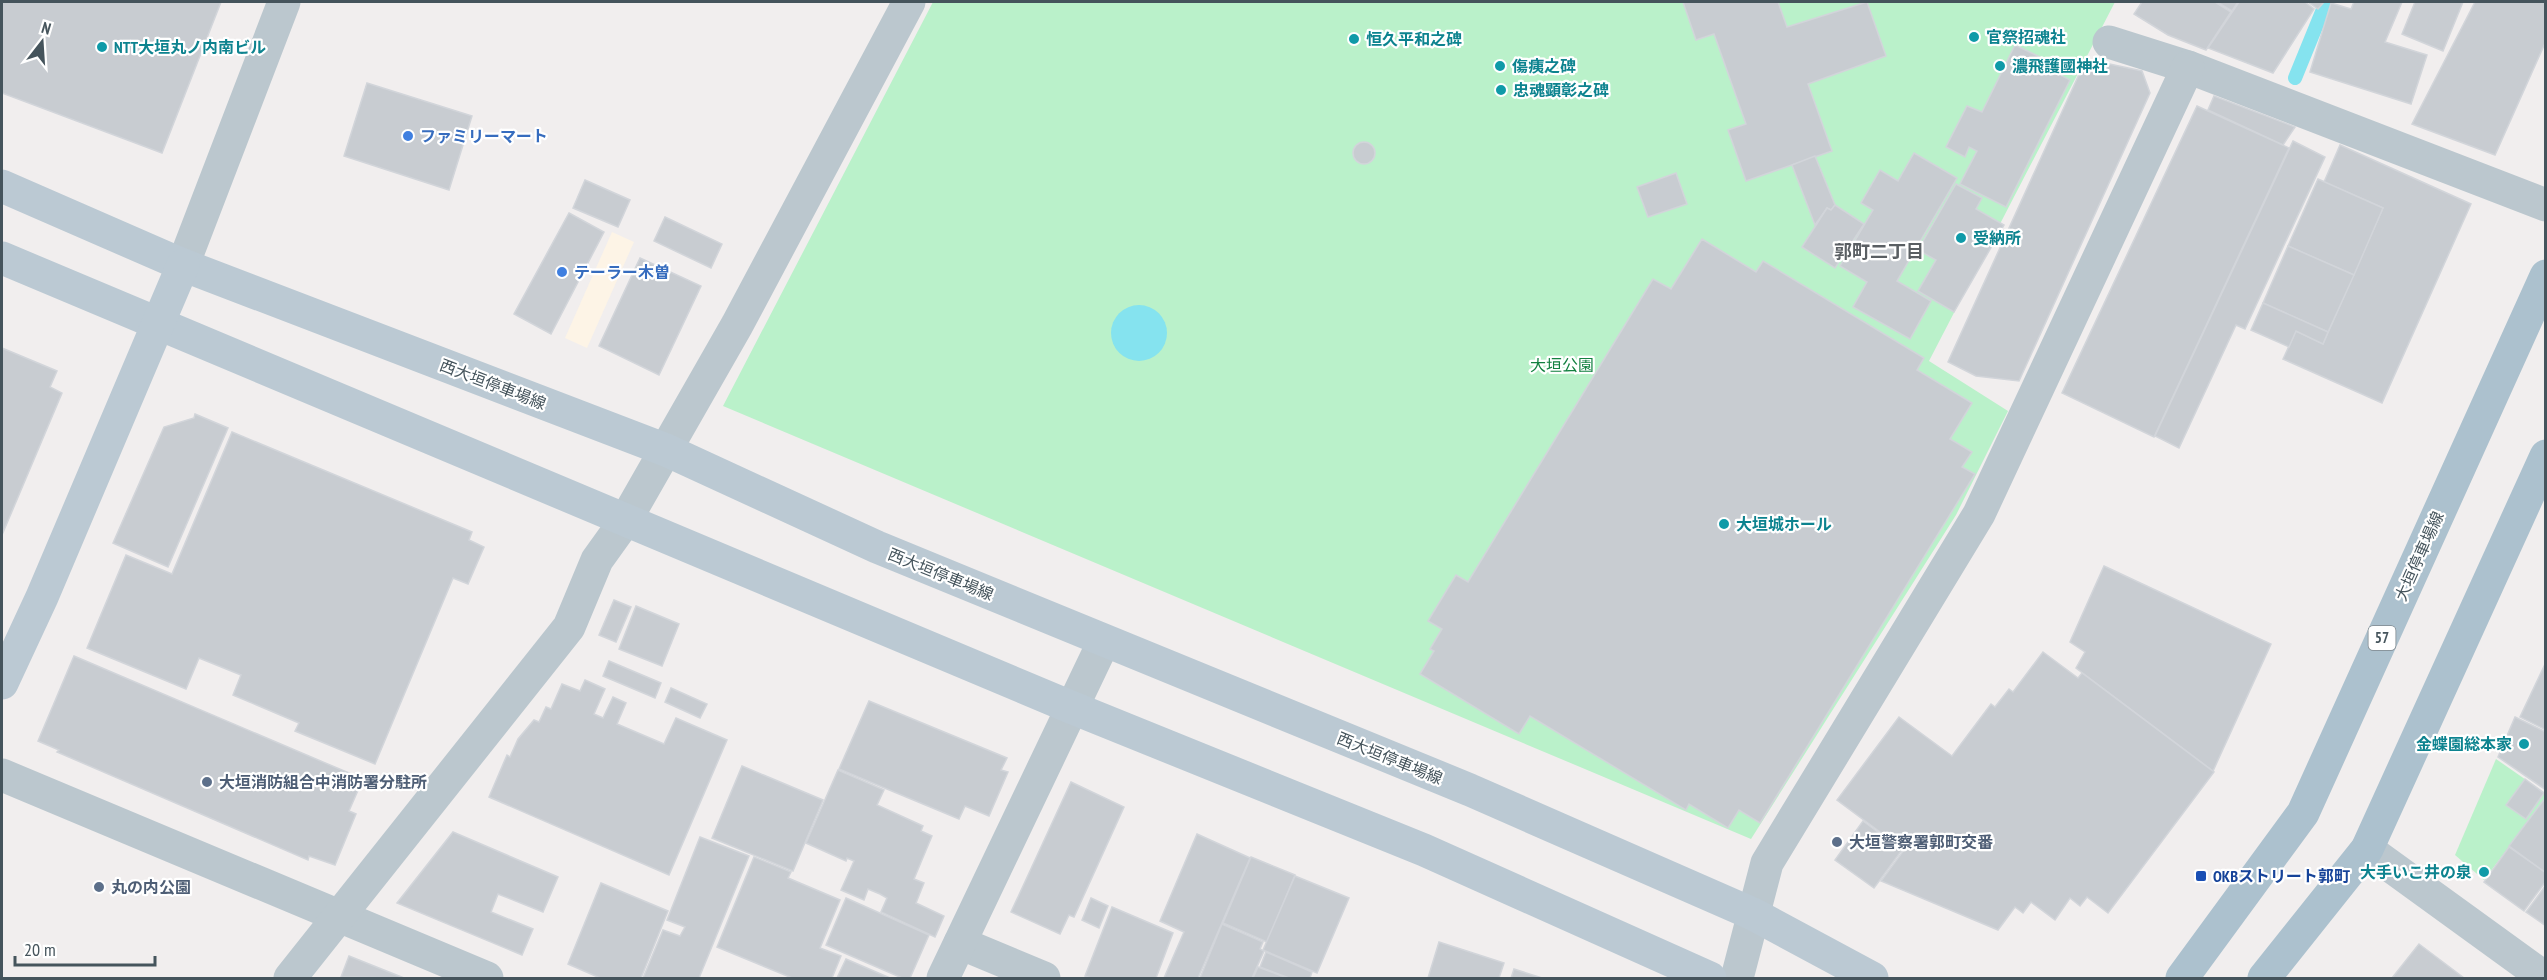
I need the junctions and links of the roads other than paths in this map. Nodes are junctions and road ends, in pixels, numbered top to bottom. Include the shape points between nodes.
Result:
1 (284, 2) edge
2 (909, 2) edge
3 (2109, 42) dead end
4 (2188, 67) junction
5 (2, 186) edge
6 (2546, 205) edge
7 (2, 258) edge
8 (183, 265) junction
9 (2546, 276) edge
10 (158, 323) junction
11 (666, 450) junction
12 (2546, 456) edge
13 (625, 521) junction
14 (1104, 641) junction
15 (2, 683) edge
16 (1073, 708) junction
17 (2, 775) edge
18 (2367, 849) junction
19 (1753, 914) junction
20 (340, 917) junction
21 (960, 944) junction
22 (290, 978) edge
23 (487, 978) edge
24 (943, 978) edge
25 (1044, 978) edge
26 (1710, 978) edge
27 (1737, 978) edge
28 (1872, 978) edge
29 (2182, 978) edge
30 (2264, 978) edge
31 (2545, 978) edge

1 - 8 street
2 - 11 street
3 - 4 street
4 - 6 street
4 - 19 street via 1979,514 1767,863
5 - 8 main road, 西大垣停車場線
7 - 10 main road
8 - 10 main road
8 - 11 main road, 西大垣停車場線
9 - 29 main road, 大垣停車場線 / 57 via 2303,813
10 - 13 main road
10 - 15 main road
11 - 13 street
11 - 14 main road, 西大垣停車場線 via 878,547
12 - 18 main road
13 - 16 main road
13 - 20 street via 597,560 569,627
14 - 16 street
14 - 19 main road, 西大垣停車場線 via 1470,790
16 - 21 street
16 - 26 main road via 1424,850
17 - 20 street
18 - 30 main road
18 - 31 street
19 - 27 street
19 - 28 main road, 西大垣停車場線
20 - 22 street
20 - 23 street
21 - 24 street
21 - 25 street

